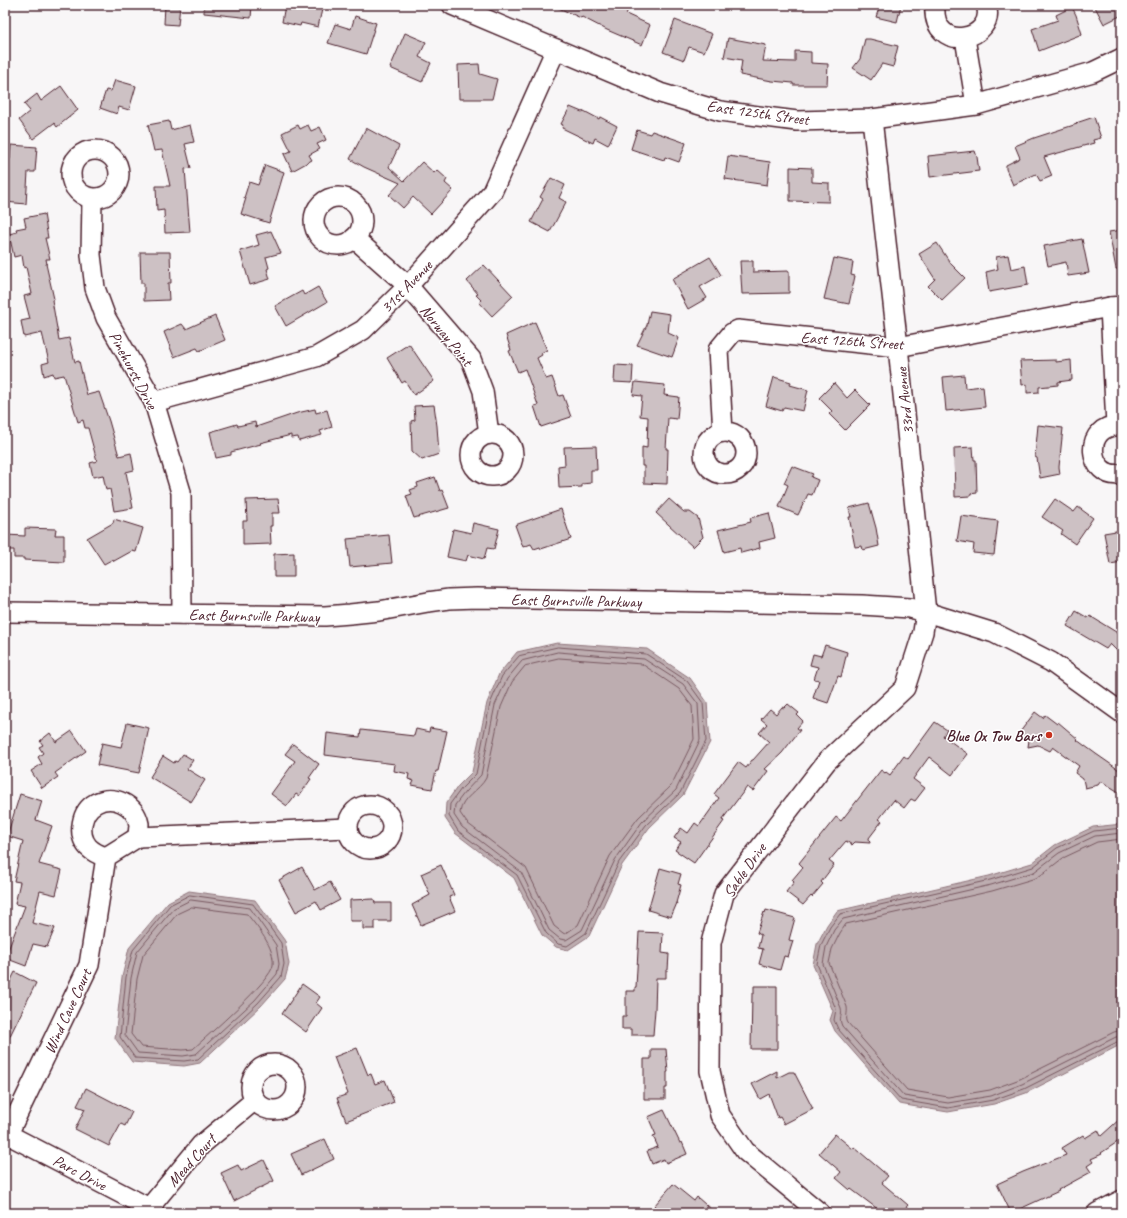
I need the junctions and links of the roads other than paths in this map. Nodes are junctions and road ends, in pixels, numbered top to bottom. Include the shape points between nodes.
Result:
1 (452, 5) edge
2 (935, 5) edge
3 (986, 5) edge
4 (964, 38) junction
5 (556, 49) junction
6 (1122, 58) edge
7 (976, 105) junction
8 (872, 118) junction
9 (92, 198) dead end
10 (354, 238) dead end
11 (408, 286) junction
12 (1116, 306) edge
13 (898, 348) junction
14 (154, 402) junction
15 (1119, 426) edge
16 (723, 432) dead end
17 (489, 434) dead end
18 (1122, 474) edge
19 (5, 612) edge
20 (926, 612) junction
21 (182, 614) junction
22 (1122, 713) edge
23 (348, 828) dead end
24 (138, 837) junction
25 (106, 857) junction
26 (255, 1100) dead end
27 (7, 1134) edge
28 (1122, 1200) edge
29 (152, 1211) edge
30 (820, 1213) edge
31 (1097, 1213) edge

1 - 5 street, East 125th Street
2 - 4 street via 938,25 945,33 954,38
3 - 4 street via 986,18 982,28 974,35
4 - 7 street
5 - 8 street, East 125th Street via 660,93 720,111 797,121
5 - 11 street, 31st Avenue via 492,192
6 - 7 street, East 125th Street via 1093,72
7 - 8 street, East 125th Street
8 - 13 street, 33rd Avenue
9 - 14 street, Pinehurst Drive via 91,255 95,288 106,318
10 - 11 street, Norway Point
11 - 14 street, 31st Avenue via 363,330 316,357
11 - 17 street, Norway Point via 471,359 483,391
12 - 13 street, East 126th Street
12 - 15 street
13 - 16 street, East 126th Street via 738,330 732,333 718,350
13 - 20 street, 33rd Avenue
14 - 21 street, Pinehurst Drive via 181,492
15 - 18 street via 1106,428 1099,434 1094,442 1093,452 1095,461 1101,468 1110,473
19 - 21 street, East Burnsville Parkway
20 - 21 street, East Burnsville Parkway via 910,608 862,605 477,598 442,600 331,616
20 - 22 street, East Burnsville Parkway via 994,633 1051,662
20 - 30 street, Sable Drive via 923,632 905,688 827,761 724,894 711,943 710,1071 720,1115 745,1151
23 - 24 street
24 - 25 street
24 - 25 street via 139,825 128,805 117,800 105,800 94,804 86,812 81,823 82,835 86,845 95,853
25 - 27 street, Wind Cave Court via 89,966
26 - 29 street, Mead Court via 201,1145
27 - 29 street, Parc Drive
28 - 31 street

